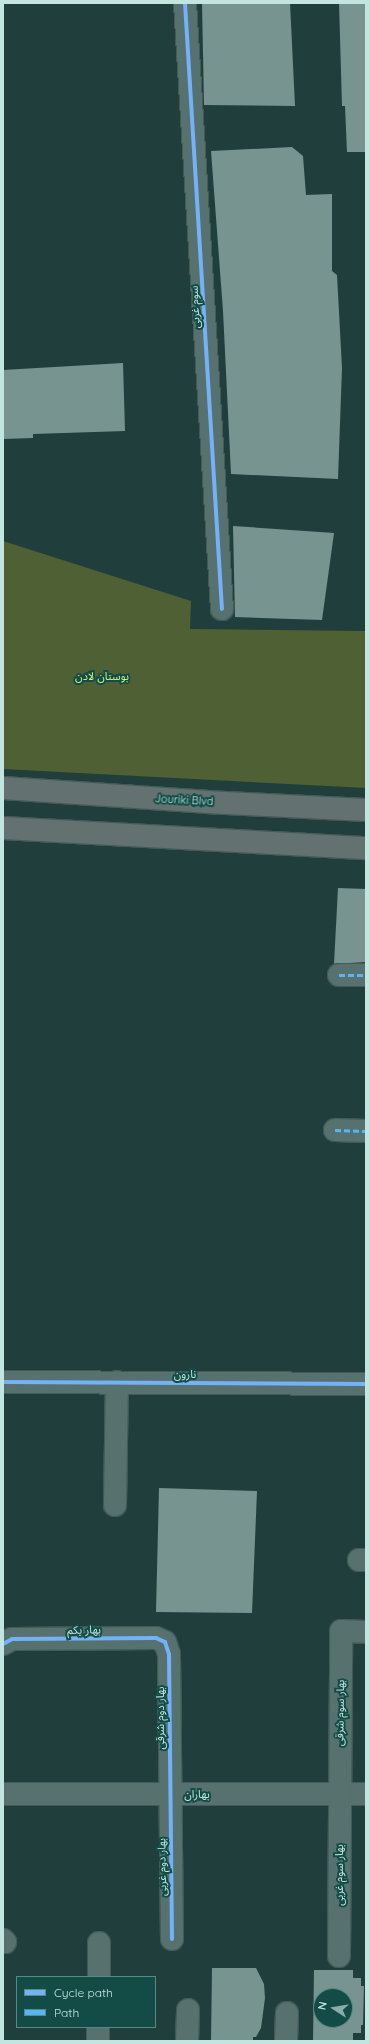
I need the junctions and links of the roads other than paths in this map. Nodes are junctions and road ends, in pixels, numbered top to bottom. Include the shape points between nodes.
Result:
1 (185, 3) edge
2 (222, 609) dead end
3 (3, 788) edge
4 (366, 810) edge
5 (3, 828) edge
6 (366, 848) edge
7 (339, 975) dead end
8 (366, 975) edge
9 (335, 1130) dead end
10 (366, 1131) edge
11 (3, 1382) edge
12 (118, 1382) junction
13 (366, 1384) edge
14 (115, 1505) dead end
15 (366, 1632) edge
16 (165, 1642) joint
17 (3, 1644) edge
18 (3, 1794) edge
19 (170, 1794) junction
20 (339, 1794) junction
21 (366, 1794) edge
22 (172, 1939) dead end
23 (99, 1943) dead end
24 (339, 1956) dead end
25 (99, 1976) edge
26 (188, 2010) dead end
27 (287, 2013) dead end
28 (98, 2028) edge
29 (98, 2041) edge
30 (187, 2041) edge
31 (286, 2041) edge

1 - 2 street, سوم غربی
3 - 4 main road, Jouriki Blvd
5 - 6 main road
7 - 8 street
9 - 10 street
11 - 12 street, نارون
12 - 13 street, نارون
12 - 14 street
15 - 20 street, بهار سوم شرقی via 341,1632
16 - 17 street, بهار یکم via 156,1638 12,1639
16 - 19 street, بهار دوم شرقی via 169,1654
18 - 19 street, بهاران
19 - 20 street, بهاران
19 - 22 street, بهار دوم غربی
20 - 21 street, بهاران
20 - 24 street, بهار سوم غربی
23 - 25 street
26 - 30 street
27 - 31 street
28 - 29 street

